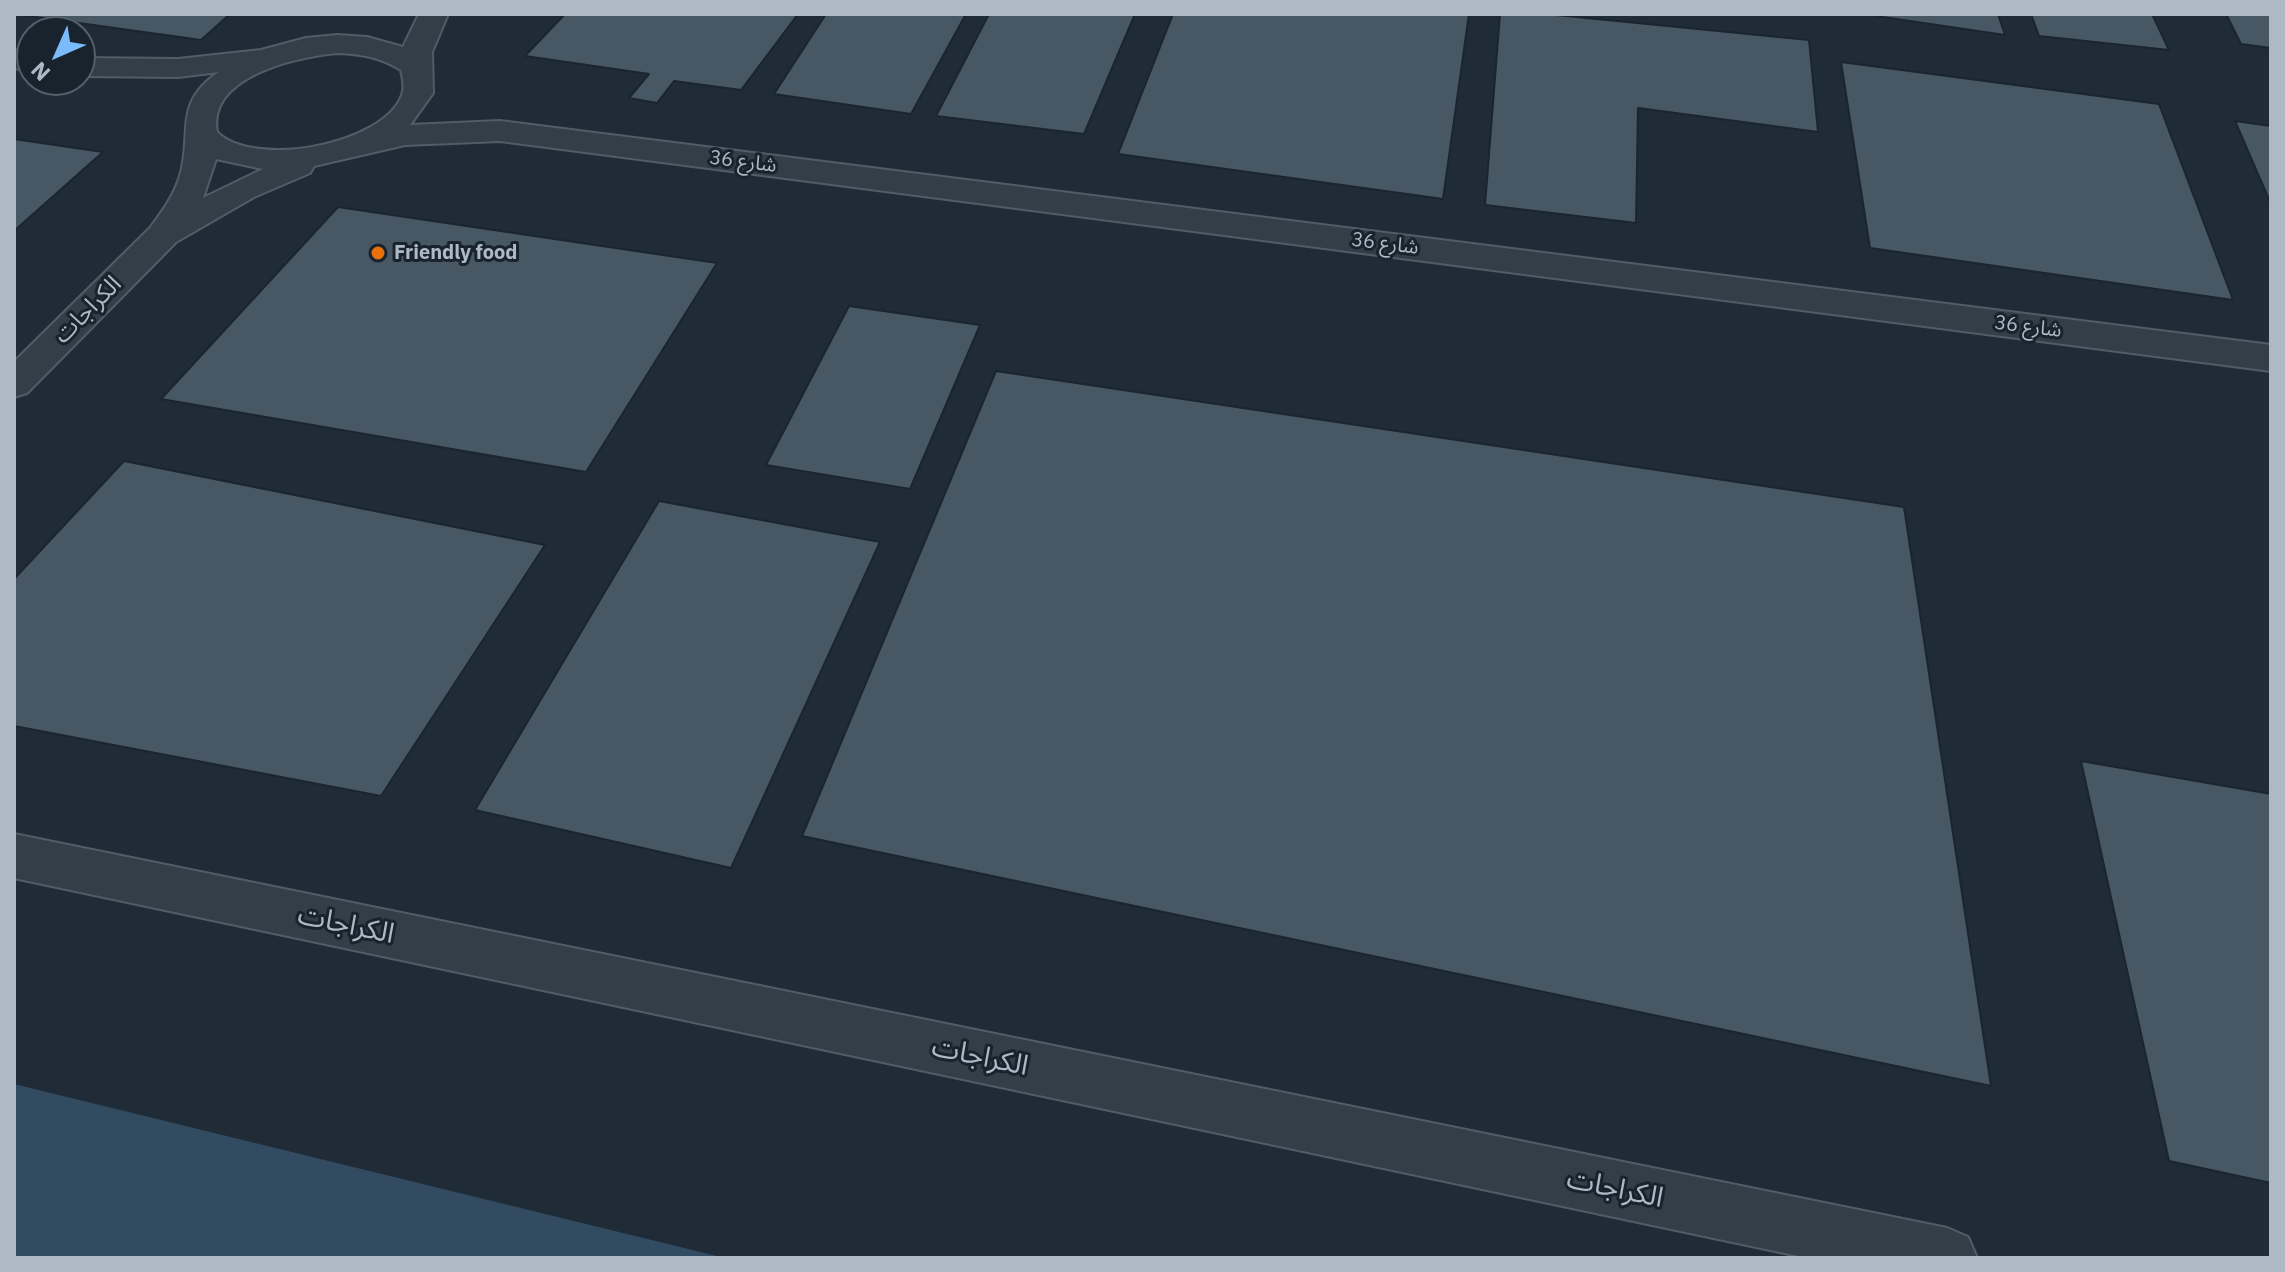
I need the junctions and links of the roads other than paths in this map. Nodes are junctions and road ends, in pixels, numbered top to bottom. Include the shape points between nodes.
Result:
1 (434, 14) edge
2 (357, 21) dead end
3 (312, 46) junction
4 (275, 55) junction
5 (96, 68) edge
6 (96, 72) edge
7 (434, 89) junction
8 (184, 113) junction
9 (500, 131) junction
10 (341, 149) junction
11 (162, 236) junction
12 (2271, 358) edge
13 (14, 384) edge
14 (14, 856) edge
15 (1947, 1258) edge

1 - 7 street via 419,42
2 - 3 street
3 - 4 street
3 - 7 street, شارع 36 via 376,45 400,53
4 - 5 street via 178,68
4 - 8 street via 246,68 206,102
6 - 8 street via 119,78
7 - 9 street, شارع 36
7 - 10 street via 390,126
8 - 10 street via 215,148 244,159 283,161
8 - 11 street, الكراجات via 201,154 195,180
9 - 10 street, شارع 36 via 417,134
9 - 12 street, شارع 36
10 - 11 street, الكراجات via 242,190
11 - 13 street, الكراجات
14 - 15 street, الكراجات

